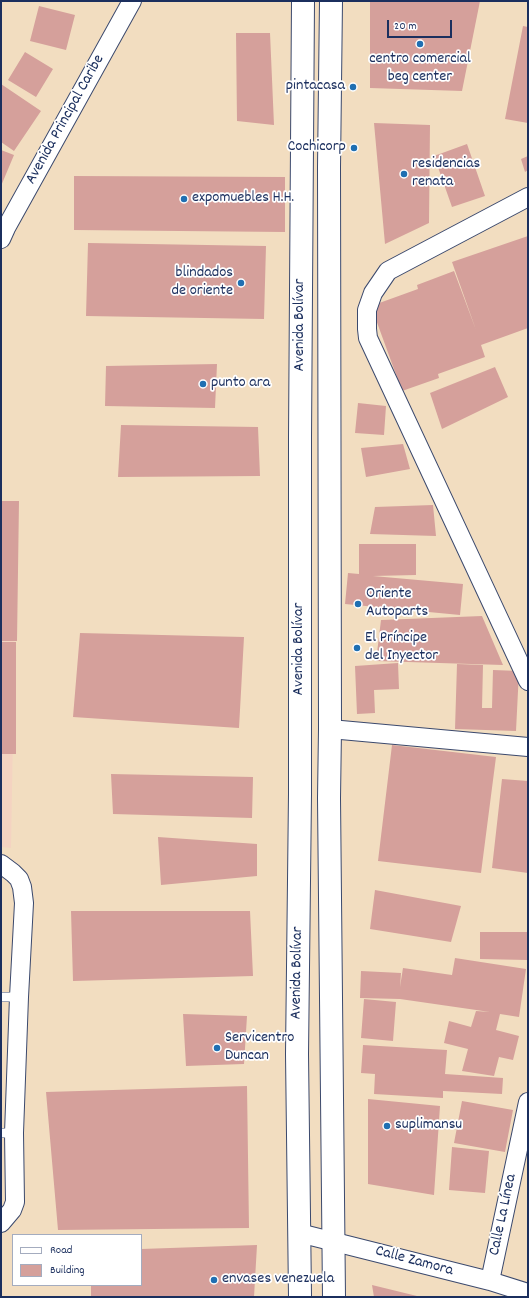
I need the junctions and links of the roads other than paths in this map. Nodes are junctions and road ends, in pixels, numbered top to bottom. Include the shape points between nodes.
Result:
1 (132, 1) edge
2 (303, 1) edge
3 (331, 1) edge
4 (528, 197) edge
5 (1, 239) edge
6 (528, 681) edge
7 (330, 729) junction
8 (528, 747) edge
9 (1, 864) edge
10 (1, 997) edge
11 (19, 997) junction
12 (528, 1102) edge
13 (8, 1133) edge
14 (1, 1223) edge
15 (300, 1233) junction
16 (333, 1241) junction
17 (490, 1282) junction
18 (528, 1293) edge
19 (300, 1297) edge
20 (334, 1297) edge

1 - 5 street, Avenida Principal Caribe
2 - 15 street, Avenida Bolívar via 297,1046
3 - 7 street, Avenida Bolívar
4 - 6 street via 388,271 373,293 367,310 367,329 368,338
7 - 8 street
7 - 16 street, Avenida Bolívar
9 - 11 street via 19,880 24,895
10 - 11 lane
11 - 13 street
12 - 17 street, Calle La Línea
13 - 14 street via 15,1202
15 - 16 street, Calle Zamora
15 - 19 street, Avenida Bolívar
16 - 17 street, Calle Zamora
16 - 20 street, Avenida Bolívar
17 - 18 street, Calle Zamora

